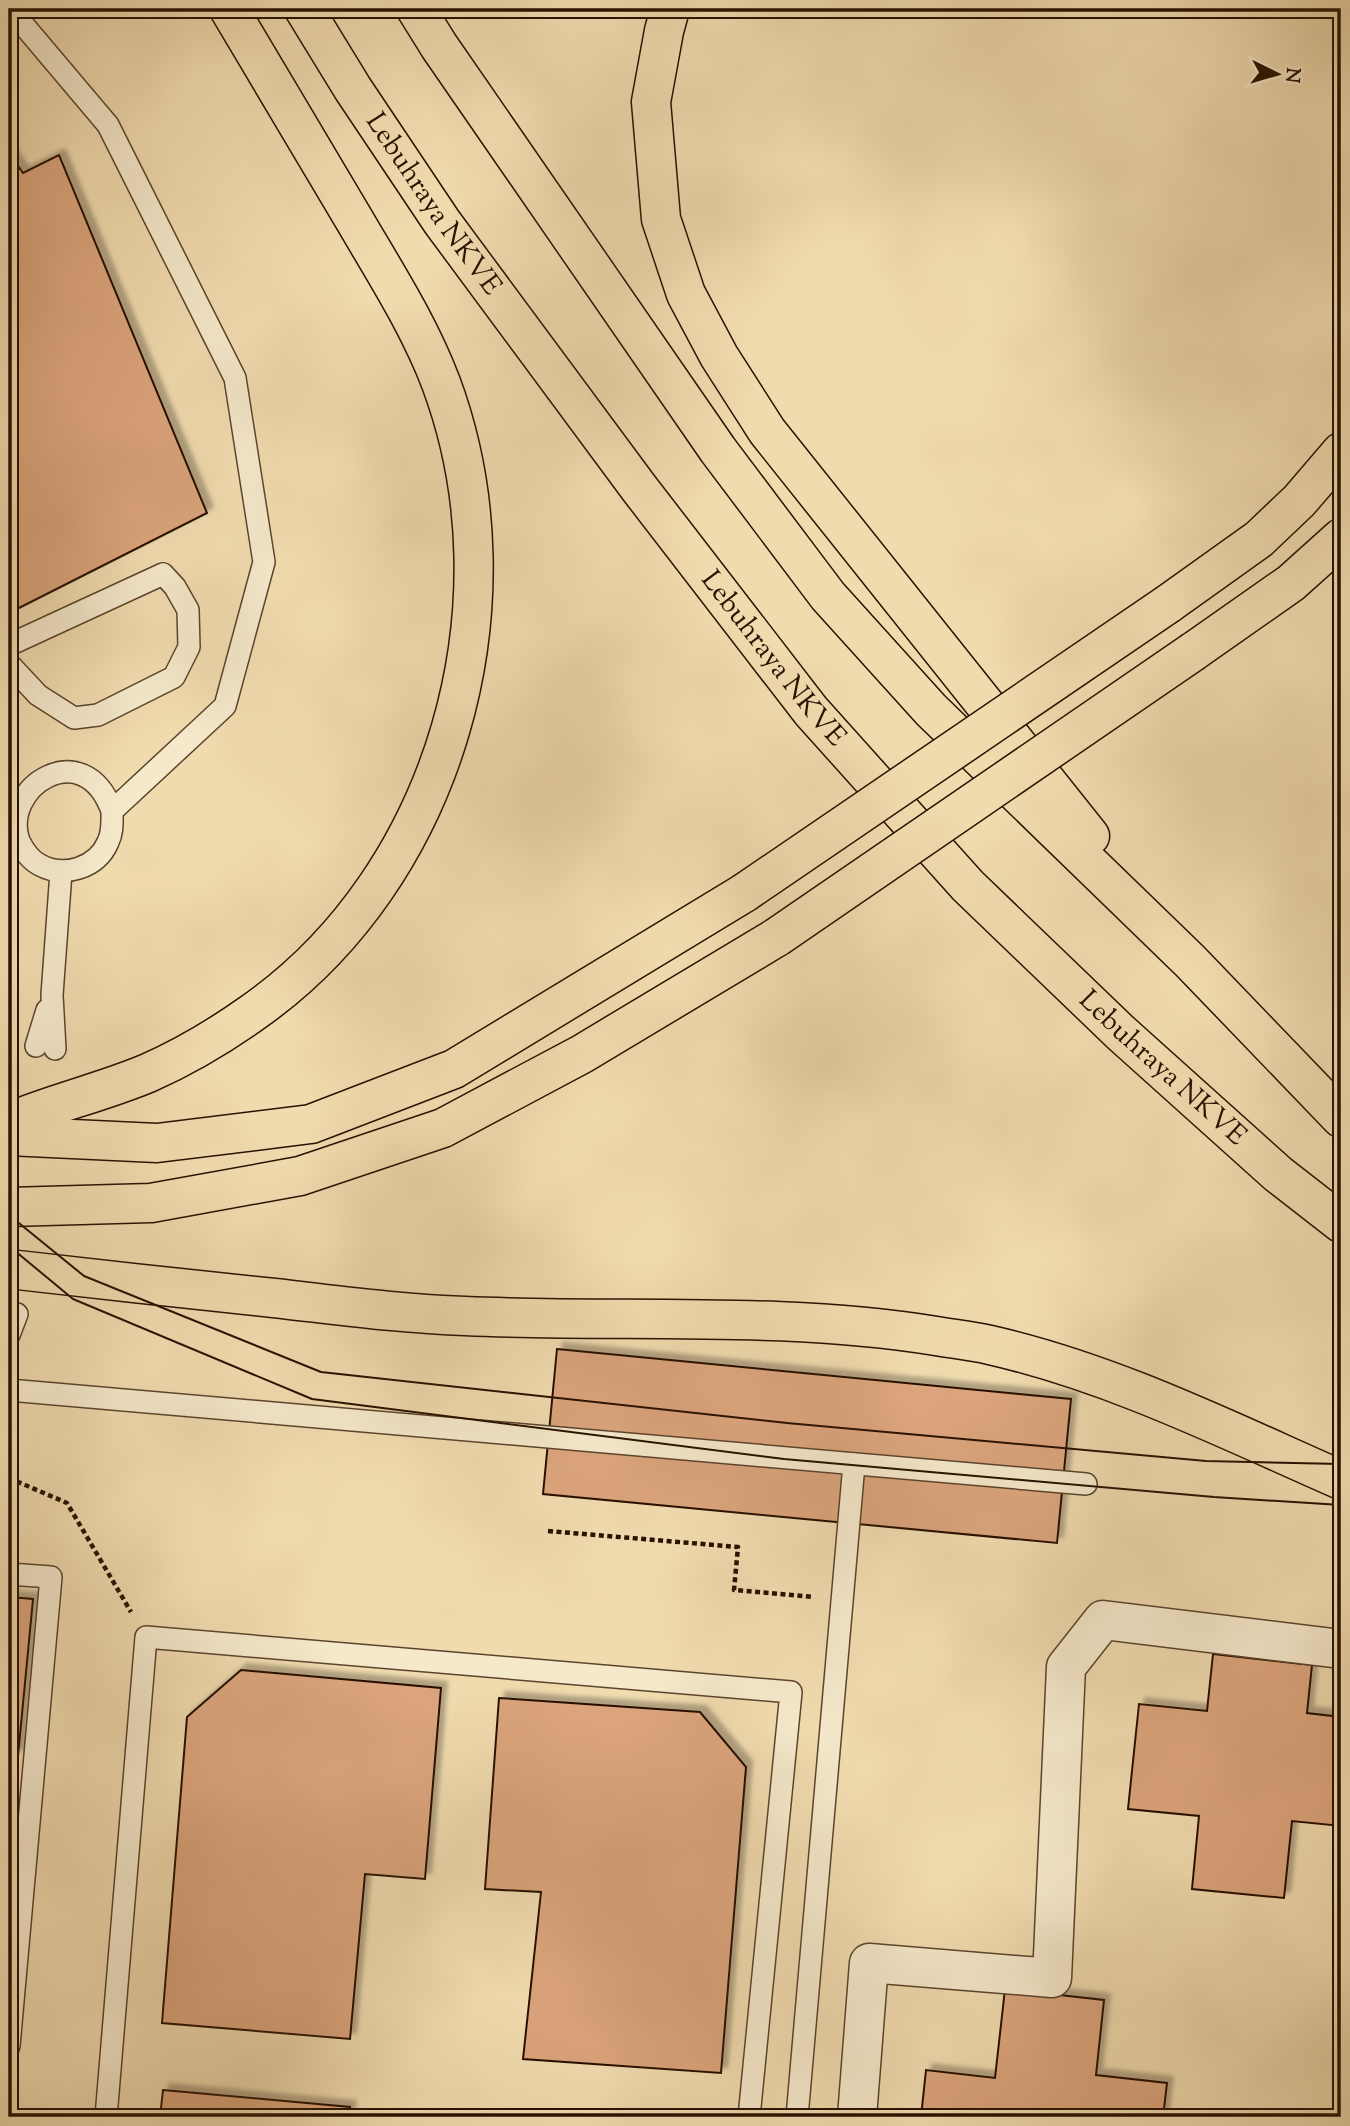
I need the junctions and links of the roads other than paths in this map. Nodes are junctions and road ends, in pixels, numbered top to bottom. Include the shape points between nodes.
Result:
1 (10, 9) edge
2 (229, 9) edge
3 (304, 9) edge
4 (416, 9) edge
5 (670, 9) edge
6 (1341, 452) edge
7 (1341, 538) edge
8 (9, 645) edge
9 (9, 664) edge
10 (12, 799) edge
11 (112, 811) junction
12 (61, 872) junction
13 (1189, 961) junction
14 (46, 1048) dead end
15 (1341, 1118) edge
16 (9, 1122) edge
17 (9, 1136) edge
18 (9, 1207) edge
19 (1341, 1223) edge
20 (9, 1269) edge
21 (17, 1314) dead end
22 (9, 1335) edge
23 (9, 1390) edge
24 (854, 1464) junction
25 (1341, 1479) edge
26 (1086, 1484) dead end
27 (9, 1574) edge
28 (1341, 1649) edge
29 (18, 1828) edge
30 (9, 2046) edge
31 (106, 2117) edge
32 (749, 2117) edge
33 (797, 2117) edge
34 (857, 2117) edge

1 - 11 lane via 108,125 235,378 264,562 225,706
2 - 16 highway via 414,320 441,383 457,433 474,539 468,656 439,767 410,829 378,884 302,974 252,1013 149,1073
3 - 19 highway, Lebuhraya NKVE via 442,222 811,711 968,886 1151,1060 1278,1174
4 - 13 highway via 702,428 828,596 931,710
5 - 13 highway via 651,102 661,219 686,294 719,356 767,430
6 - 17 highway, bridge via 1259,539 1168,604 744,893 454,1069 311,1124 157,1143
7 - 18 highway, bridge via 1291,583 777,937 582,1054 443,1128 300,1176 151,1203
8 - 9 lane via 163,574 188,610 189,647 174,677 98,715 75,718 38,695
10 - 11 lane via 38,778 72,772 101,787
10 - 12 lane via 16,835 26,853 39,865
11 - 12 lane via 107,845 93,861
12 - 14 lane
13 - 15 highway
20 - 25 highway via 460,1316 818,1322 892,1329 990,1345 1060,1365 1136,1391
21 - 22 lane
23 - 24 lane
24 - 26 lane
24 - 33 lane
27 - 29 lane via 51,1577
28 - 34 street via 1103,1620 1066,1667 1052,1978 869,1963
29 - 30 lane
31 - 32 lane via 146,1637 791,1692

